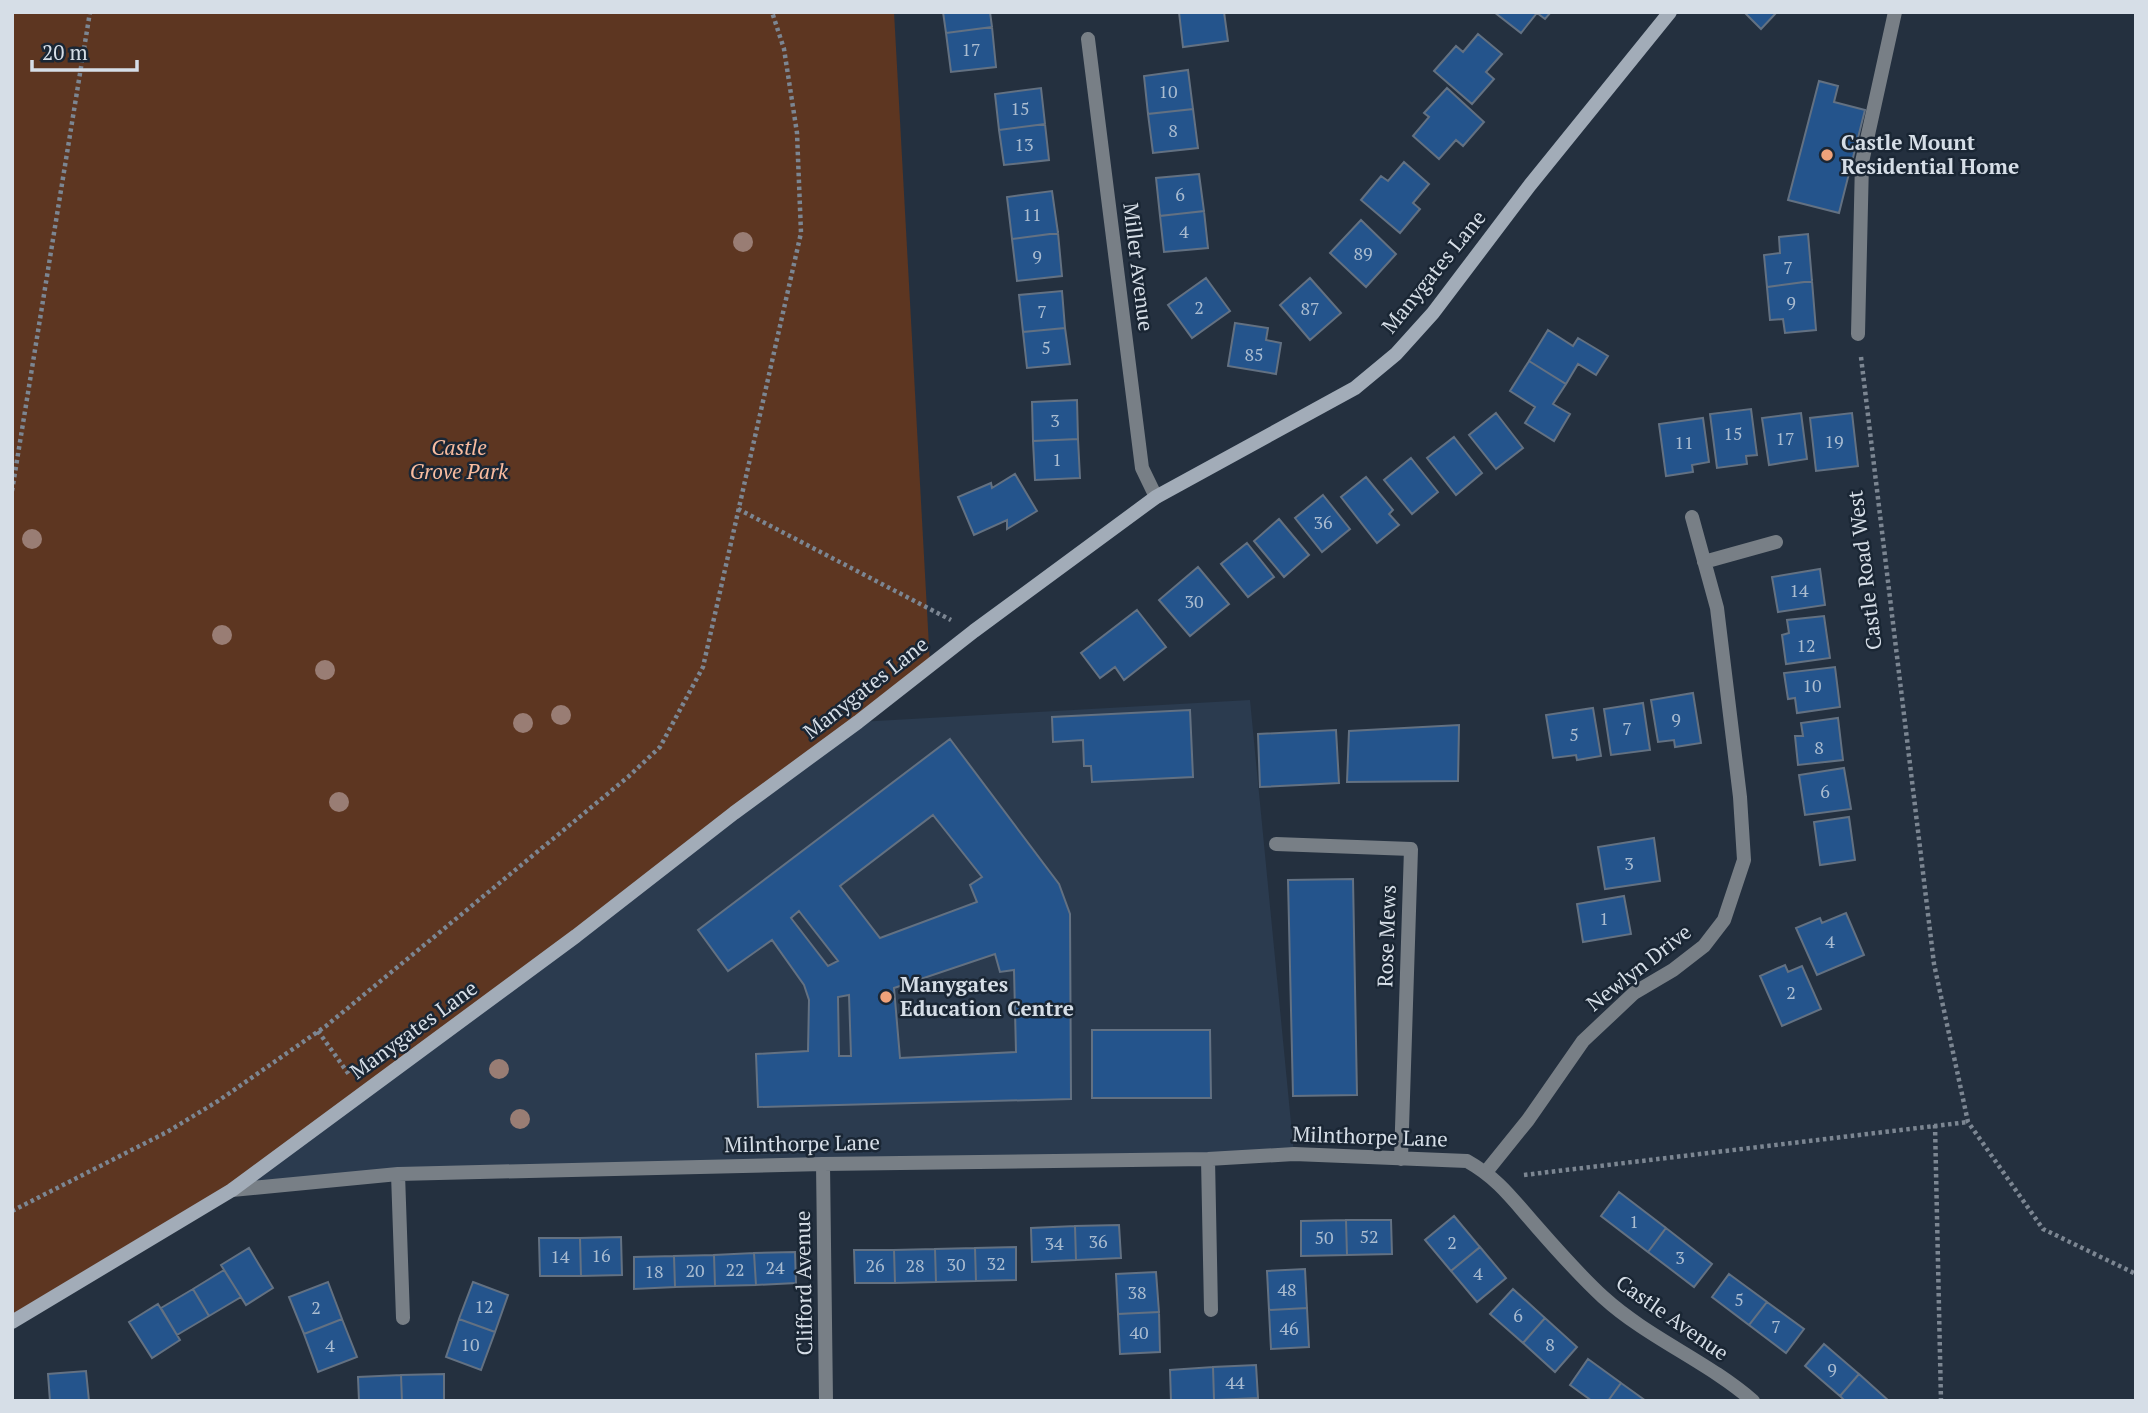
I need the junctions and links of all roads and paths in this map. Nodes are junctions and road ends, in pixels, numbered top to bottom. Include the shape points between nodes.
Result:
1 (90, 12) edge
2 (772, 12) edge
3 (1670, 12) edge
4 (1895, 12) edge
5 (1088, 39) dead end
6 (1858, 334) joint
7 (15, 455) edge
8 (12, 491) edge
9 (1156, 497) junction
10 (738, 509) junction
11 (1692, 517) dead end
12 (1776, 542) dead end
13 (1704, 562) junction
14 (974, 631) junction
15 (1276, 844) dead end
16 (318, 1031) junction
17 (362, 1094) junction
18 (1968, 1122) junction
19 (1934, 1125) junction
20 (1208, 1159) junction
21 (1401, 1159) junction
22 (823, 1164) junction
23 (1486, 1172) junction
24 (398, 1174) junction
25 (232, 1190) junction
26 (12, 1211) edge
27 (2136, 1273) edge
28 (1211, 1310) dead end
29 (403, 1318) dead end
30 (12, 1322) edge
31 (826, 1401) edge
32 (1753, 1401) edge
33 (1941, 1401) edge

1 - 7 path
2 - 10 path via 784,49 797,133 801,233
3 - 9 street, Manygates Lane via 1396,354 1355,388
4 - 6 street via 1863,162
5 - 9 street, Miller Avenue via 1142,468
6 - 18 path, Castle Road West via 1934,964
7 - 8 path
9 - 14 street, Manygates Lane
10 - 14 path
10 - 16 path via 703,667 660,747
11 - 13 street, Newlyn Drive
12 - 13 street
13 - 23 street, Newlyn Drive via 1717,608 1740,797 1744,860 1728,909 1704,946 1634,993 1583,1041
14 - 17 street, Manygates Lane
15 - 21 street, Rose Mews via 1411,849
16 - 17 path
16 - 26 path via 167,1132
17 - 25 street, Manygates Lane
18 - 19 path
18 - 27 path via 2043,1229
19 - 23 path via 1528,1176
19 - 33 path
20 - 21 street, Milnthorpe Lane via 1294,1154
20 - 22 street, Milnthorpe Lane
20 - 28 street
21 - 23 street, Milnthorpe Lane via 1467,1161
22 - 24 street, Milnthorpe Lane
22 - 31 street, Clifford Avenue
23 - 32 street, Castle Avenue via 1604,1299
24 - 25 street, Milnthorpe Lane
24 - 29 street
25 - 30 street, Manygates Lane

